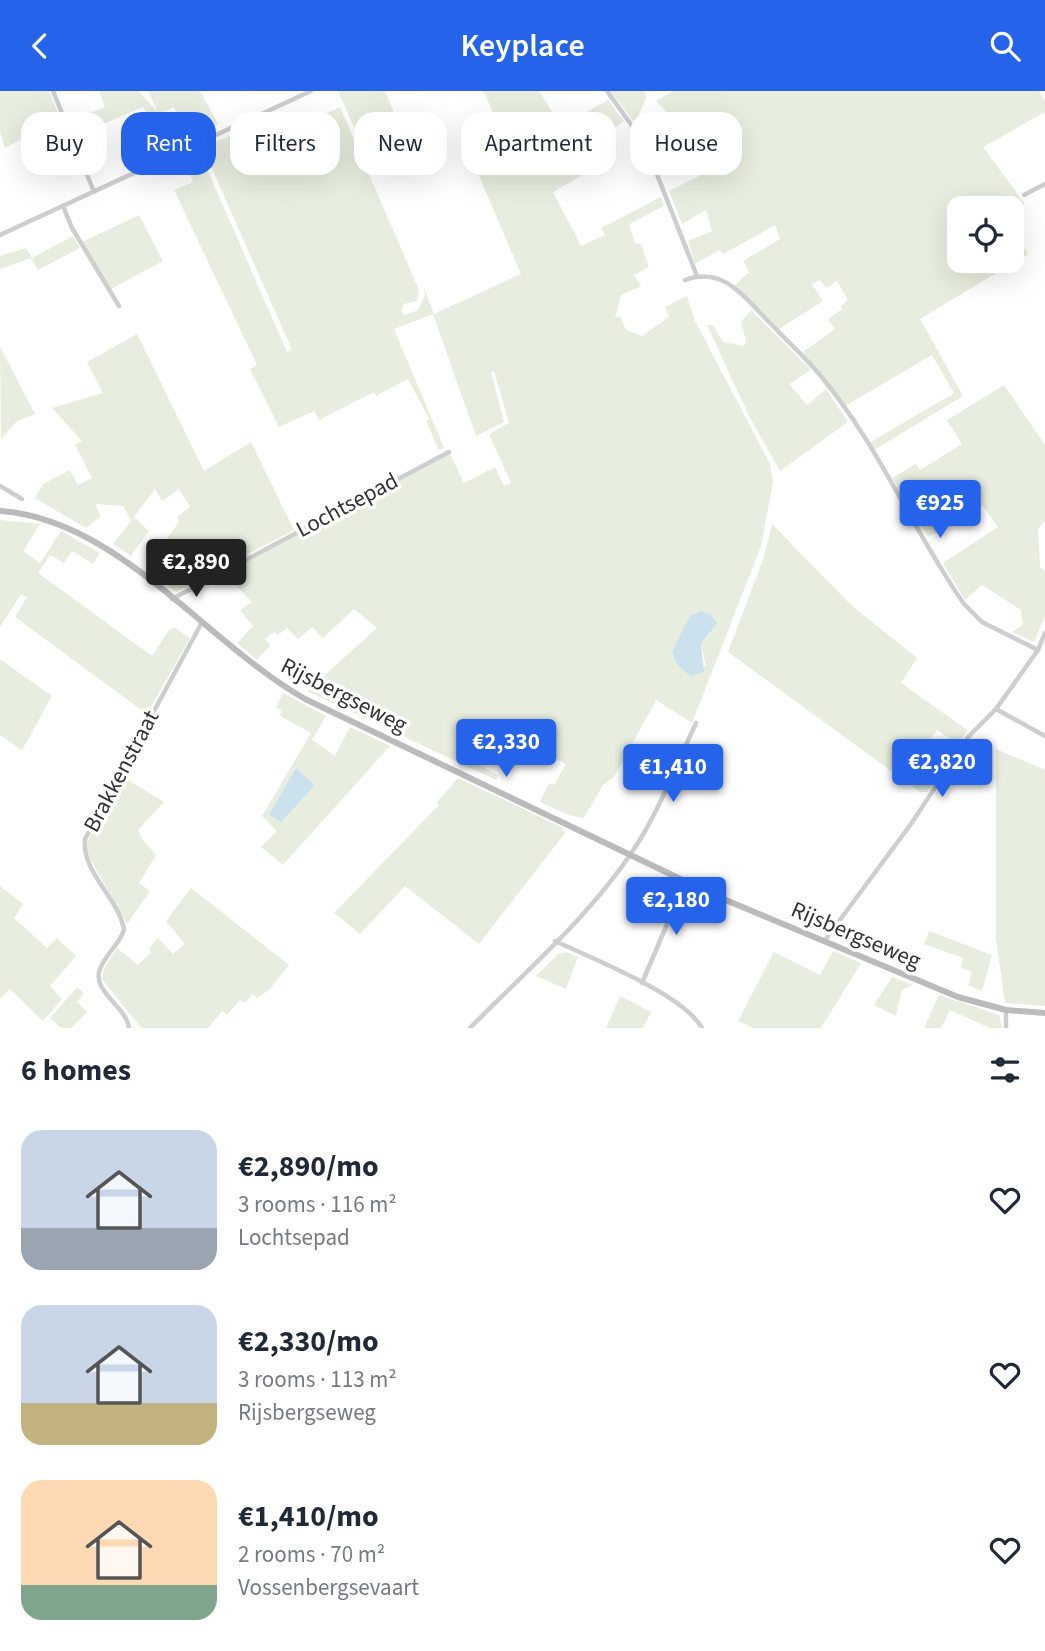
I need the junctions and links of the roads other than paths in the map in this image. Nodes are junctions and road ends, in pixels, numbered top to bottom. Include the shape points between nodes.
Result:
1 (53, 91) edge
2 (311, 91) edge
3 (607, 91) edge
4 (1045, 184) edge
5 (94, 192) junction
6 (1024, 195) dead end
7 (63, 206) junction
8 (0, 235) edge
9 (697, 276) junction
10 (685, 281) dead end
11 (119, 306) dead end
12 (449, 452) dead end
13 (0, 486) edge
14 (22, 499) dead end
15 (0, 510) edge
16 (172, 599) junction
17 (201, 624) junction
18 (1045, 632) edge
19 (1038, 650) junction
20 (996, 709) junction
21 (696, 723) dead end
22 (1045, 736) edge
23 (630, 855) junction
24 (685, 882) junction
25 (825, 940) junction
26 (555, 941) junction
27 (642, 983) junction
28 (1006, 1010) junction
29 (1045, 1013) edge
30 (129, 1028) edge
31 (470, 1028) edge
32 (702, 1028) edge
33 (1006, 1028) edge

1 - 5 street
2 - 5 street
3 - 9 street via 645,143
4 - 6 street
5 - 7 street
7 - 8 street
7 - 11 street
9 - 10 street
9 - 19 street via 731,285 820,375 866,441 964,604 982,622
12 - 16 street, Lochtsepad
13 - 14 street
15 - 16 main road, Rijsbergseweg via 47,518 83,534
16 - 17 main road, Rijsbergseweg
17 - 23 main road, Rijsbergseweg via 305,699
17 - 30 street, Brakkenstraat via 85,838 88,858 124,930 99,971 100,983 125,1014
18 - 19 street
19 - 20 street
20 - 22 street
20 - 25 street via 969,736
21 - 23 street
23 - 24 main road, Rijsbergseweg
23 - 26 street
24 - 25 main road, Rijsbergseweg
24 - 27 street
25 - 28 main road, Rijsbergseweg via 958,997
26 - 27 street
26 - 31 street
27 - 32 street via 688,1012
28 - 29 main road, Rijsbergseweg
28 - 33 street

